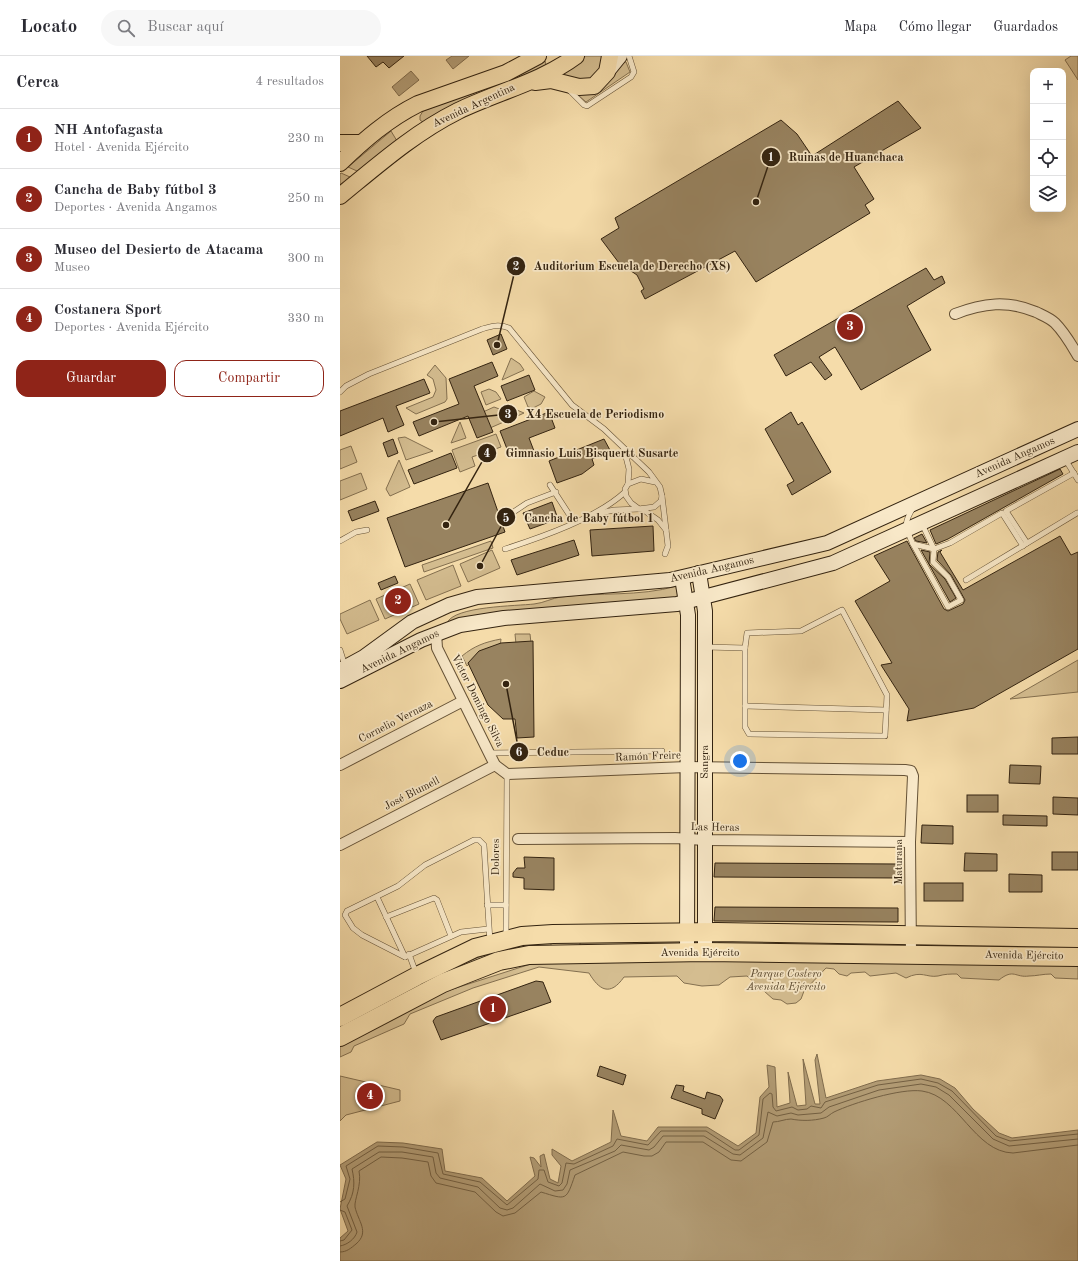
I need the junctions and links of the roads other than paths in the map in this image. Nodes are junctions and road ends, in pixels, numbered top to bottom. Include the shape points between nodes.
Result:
1 (538, 56) edge
2 (558, 56) edge
3 (576, 56) edge
4 (610, 56) edge
5 (620, 56) edge
6 (629, 56) edge
7 (607, 72) junction
8 (528, 82) junction
9 (564, 84) junction
10 (418, 104) junction
11 (429, 127) junction
12 (340, 143) edge
13 (361, 143) junction
14 (383, 160) junction
15 (340, 163) edge
16 (340, 166) edge
17 (340, 196) edge
18 (955, 314) dead end
19 (1078, 356) edge
20 (340, 392) edge
21 (1078, 429) edge
22 (624, 448) junction
23 (1078, 452) edge
24 (1065, 458) junction
25 (1074, 473) junction
26 (1078, 480) edge
27 (655, 482) junction
28 (628, 484) junction
29 (550, 485) dead end
30 (556, 492) junction
31 (625, 492) junction
32 (662, 496) junction
33 (916, 503) junction
34 (641, 509) junction
35 (1077, 513) edge
36 (509, 514) dead end
37 (585, 517) junction
38 (574, 522) junction
39 (922, 523) junction
40 (367, 530) dead end
41 (906, 530) junction
42 (667, 531) junction
43 (340, 541) edge
44 (913, 544) junction
45 (1025, 544) junction
46 (505, 549) dead end
47 (934, 549) junction
48 (665, 554) dead end
49 (699, 573) junction
50 (682, 578) junction
51 (966, 580) dead end
52 (703, 597) junction
53 (687, 601) junction
54 (449, 605) junction
55 (436, 633) junction
56 (705, 647) junction
57 (745, 648) junction
58 (340, 650) edge
59 (342, 668) edge
60 (340, 681) edge
61 (463, 701) junction
62 (745, 706) junction
63 (886, 710) junction
64 (662, 751) dead end
65 (489, 753) junction
66 (340, 765) edge
67 (496, 765) junction
68 (687, 767) junction
69 (705, 767) junction
70 (911, 771) joint
71 (507, 774) junction
72 (518, 839) dead end
73 (687, 839) junction
74 (704, 840) junction
75 (910, 842) junction
76 (340, 845) edge
77 (377, 897) junction
78 (487, 905) junction
79 (506, 905) junction
80 (386, 917) junction
81 (696, 933) junction
82 (911, 934) junction
83 (451, 936) junction
84 (495, 937) junction
85 (1025, 937) junction
86 (1078, 938) edge
87 (696, 952) junction
88 (911, 954) junction
89 (407, 955) junction
90 (1025, 956) junction
91 (1078, 957) edge
92 (417, 976) junction
93 (340, 1017) edge
94 (340, 1037) edge

1 - 10 main road, Avenida Argentina via 506,73
2 - 8 main road via 554,63 536,73
3 - 8 main road, Avenida Argentina via 562,66
4 - 7 main road
5 - 7 main road
6 - 9 lane via 634,72 631,77 587,106 584,106
7 - 9 main road via 594,86 587,88
8 - 9 main road via 550,80
8 - 11 main road, Avenida Argentina via 480,101
10 - 11 main road via 414,114 415,120 420,126
10 - 13 main road, Avenida Argentina via 388,121
11 - 14 main road, Avenida Argentina
12 - 13 main road
13 - 15 main road, Avenida Argentina
14 - 16 main road via 356,173 347,172
14 - 17 main road, Avenida Argentina
18 - 19 street via 971,307 1000,303 1029,309 1054,322 1067,336
20 - 22 lane via 369,374 482,329 502,325 510,328 572,405
21 - 33 main road, Avenida Angamos
22 - 27 lane via 649,472
22 - 28 lane via 629,469
23 - 24 main road, Avenida Angamos
24 - 25 lane
24 - 39 main road, Avenida Angamos
25 - 26 lane
25 - 45 lane via 1006,511
27 - 28 lane via 641,479
27 - 32 lane via 660,487
28 - 31 lane
29 - 30 lane
30 - 36 lane via 527,503
30 - 38 lane
31 - 34 lane via 628,500
31 - 37 lane via 618,499
32 - 34 lane via 659,504
32 - 42 lane
33 - 41 lane via 905,520
33 - 49 main road, Avenida Angamos via 827,543
34 - 37 lane via 614,510
34 - 42 lane via 658,520
35 - 45 lane
37 - 38 lane
38 - 46 lane via 543,537
39 - 41 main road, Avenida Angamos
39 - 47 lane
40 - 43 lane via 356,532
41 - 44 lane
41 - 52 main road, Avenida Angamos via 833,563
42 - 48 lane via 668,546
44 - 47 lane
44 - 47 lane via 948,607 961,600 948,577 933,562
45 - 47 lane via 1002,513 950,543
45 - 51 lane
49 - 50 main road, Avenida Angamos
49 - 52 main road, Sangra
50 - 53 main road, Sangra
50 - 54 main road, Avenida Angamos via 477,597
52 - 53 main road, Avenida Angamos
52 - 56 main road, Sangra
53 - 55 main road, Avenida Angamos via 504,618 460,625
53 - 68 main road, Sangra
54 - 55 main road
54 - 59 main road, Avenida Angamos via 412,622 364,657
55 - 60 main road, Avenida Angamos
55 - 61 street, Víctor Domingo Silva via 437,648
56 - 57 lane
56 - 69 main road, Sangra
57 - 62 lane
57 - 63 lane via 747,633 801,631 842,610 887,695
58 - 59 lane
61 - 65 street, Víctor Domingo Silva
61 - 66 street, Cornelio Vernaza
62 - 63 lane
62 - 63 lane via 745,727 749,734 885,736
64 - 65 lane
65 - 67 street, Víctor Domingo Silva
67 - 71 street, Víctor Domingo Silva
67 - 76 street, José Blumell
68 - 69 street, Ramón Freire
68 - 71 street, Ramón Freire
68 - 73 main road, Sangra
69 - 70 street, Ramón Freire
69 - 74 main road, Sangra
70 - 75 street, Maturana via 913,776
71 - 79 lane, Dolores
72 - 73 street, Las Heras
73 - 74 street, Las Heras
73 - 81 main road, Sangra
74 - 75 street, Las Heras
74 - 81 main road, Sangra
75 - 82 street, Maturana
77 - 78 lane via 404,883 426,865 474,840 479,840 484,845
77 - 80 lane
77 - 89 lane via 347,911 345,915 362,936
78 - 79 lane
78 - 84 lane
79 - 84 lane, Dolores
80 - 83 lane via 434,898
80 - 89 lane
81 - 82 highway, Avenida Ejército
81 - 84 highway, Avenida Ejército
81 - 87 main road, Sangra
82 - 85 highway, Avenida Ejército
82 - 88 street, Maturana
83 - 84 lane via 461,932
83 - 89 lane
84 - 92 highway, Avenida Ejército
85 - 86 highway, Avenida Ejército
85 - 90 highway
87 - 88 highway, Avenida Ejército
87 - 94 highway, Avenida Ejército via 545,953 514,957 443,983
88 - 90 highway, Avenida Ejército
89 - 92 lane
90 - 91 highway, Avenida Ejército
92 - 93 highway, Avenida Ejército

